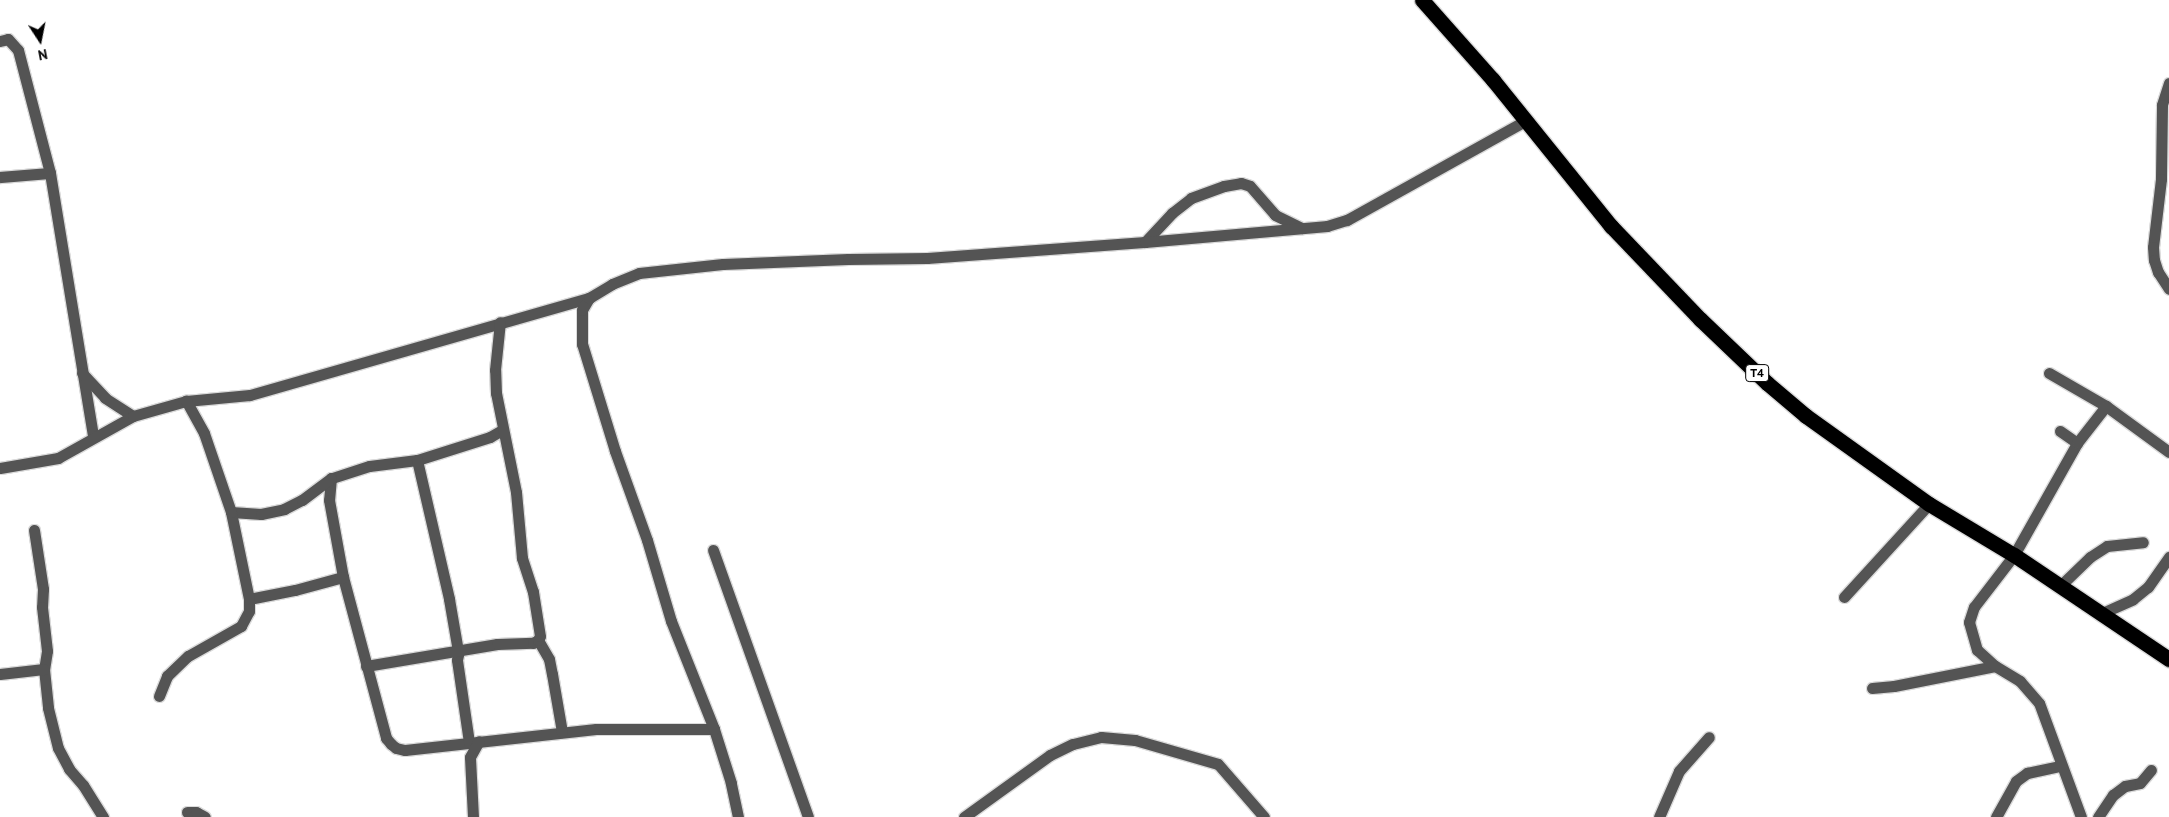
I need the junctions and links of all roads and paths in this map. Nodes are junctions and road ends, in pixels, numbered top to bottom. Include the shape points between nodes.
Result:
1 (1422, 0) edge
2 (0, 29) edge
3 (4, 40) edge
4 (2169, 83) edge
5 (1525, 121) junction
6 (50, 173) junction
7 (0, 176) edge
8 (1304, 228) junction
9 (1145, 242) junction
10 (2169, 290) edge
11 (589, 298) junction
12 (500, 322) junction
13 (82, 373) junction
14 (2049, 373) dead end
15 (186, 401) junction
16 (2106, 406) junction
17 (133, 416) junction
18 (502, 430) junction
19 (2060, 431) dead end
20 (93, 437) junction
21 (2077, 443) junction
22 (2169, 452) edge
23 (416, 460) junction
24 (0, 468) edge
25 (331, 478) junction
26 (1929, 504) junction
27 (231, 512) junction
28 (34, 530) dead end
29 (2143, 542) dead end
30 (713, 550) dead end
31 (2014, 555) junction
32 (2169, 556) edge
33 (343, 577) junction
34 (2059, 587) junction
35 (1844, 597) dead end
36 (249, 599) junction
37 (2100, 614) junction
38 (538, 640) junction
39 (458, 651) junction
40 (2169, 659) edge
41 (366, 666) junction
42 (1995, 666) junction
43 (44, 669) junction
44 (0, 674) edge
45 (1872, 688) dead end
46 (158, 696) dead end
47 (714, 729) junction
48 (562, 732) junction
49 (1708, 737) dead end
50 (474, 741) junction
51 (451, 744) junction
52 (470, 757) junction
53 (2060, 766) junction
54 (2152, 770) dead end
55 (187, 812) dead end
56 (102, 817) edge
57 (205, 817) edge
58 (473, 817) edge
59 (738, 817) edge
60 (808, 817) edge
61 (964, 817) edge
62 (1264, 817) edge
63 (1659, 817) edge
64 (1996, 817) edge
65 (2081, 817) edge
66 (2098, 817) edge

1 - 5 highway, T4
2 - 3 street
3 - 6 street via 18,50
4 - 10 street via 2162,105 2161,179 2153,246 2158,272
5 - 8 street via 1347,220
5 - 26 highway, T4 via 1611,226 1767,383 1814,422
6 - 7 street
6 - 13 street
8 - 9 street
8 - 9 street via 1275,215 1250,186 1241,183 1191,198
9 - 11 street via 927,258 773,262 648,272 612,284
11 - 12 street
11 - 47 street via 582,310 582,344 671,621
12 - 15 street via 250,395
12 - 18 street via 496,370
13 - 17 street via 105,398
13 - 20 street
14 - 16 street
15 - 17 street
15 - 27 street via 204,433
16 - 21 street
16 - 22 street
17 - 20 street
18 - 23 street
18 - 38 street via 516,492 522,558 541,630
19 - 21 street
20 - 24 street via 58,458
21 - 31 street
23 - 25 street via 369,466
23 - 39 street
25 - 27 street via 284,509 260,514
25 - 33 street via 329,500
26 - 31 highway, T4
26 - 35 street
27 - 36 street
28 - 43 street via 43,589 47,651
29 - 34 street via 2108,546 2090,557
30 - 60 street
31 - 34 highway, T4
31 - 42 street via 1974,606 1969,622 1977,650
32 - 37 street via 2148,587 2133,599
33 - 36 street
33 - 41 street
34 - 37 highway, T4
36 - 46 street via 249,611 240,626 188,656 167,676
37 - 40 highway, T4
38 - 39 street
38 - 48 street via 552,674
39 - 41 street
39 - 50 street via 457,660
41 - 51 street via 386,738 391,744 405,750
42 - 45 street
42 - 53 street via 2020,681 2032,693 2043,712
43 - 44 street
43 - 56 street via 48,708 58,748
47 - 48 street via 621,728
47 - 59 street
48 - 50 street
49 - 63 street via 1679,772
50 - 51 street
50 - 52 street
51 - 52 street
52 - 58 street
53 - 64 street via 2027,773 2016,781
53 - 65 street
54 - 66 street via 2140,783 2125,786 2113,795
55 - 57 street
61 - 62 street via 1050,756 1073,744 1101,737 1135,740 1218,764

